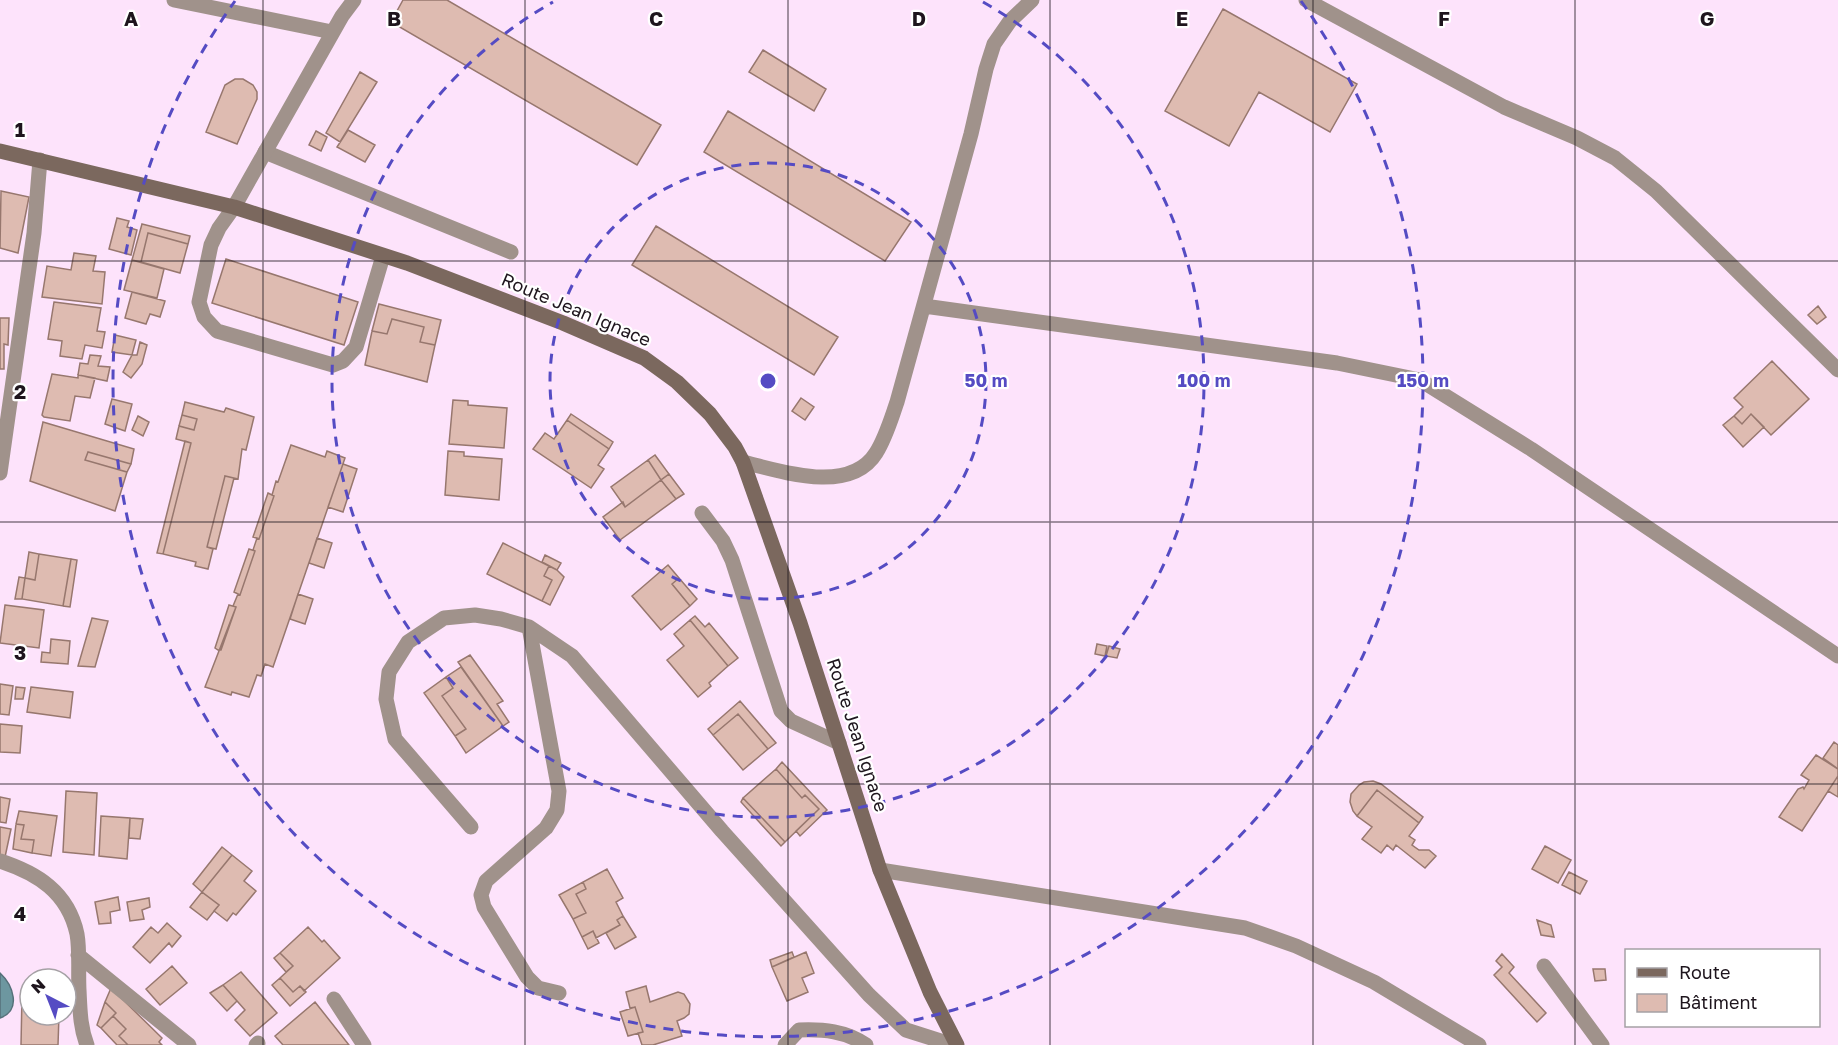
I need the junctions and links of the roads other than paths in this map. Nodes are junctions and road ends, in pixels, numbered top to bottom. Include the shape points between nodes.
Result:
1 (174, 0) edge
2 (354, 0) edge
3 (1032, 0) edge
4 (1306, 0) edge
5 (333, 32) junction
6 (0, 151) edge
7 (265, 152) junction
8 (40, 160) junction
9 (234, 207) junction
10 (511, 252) dead end
11 (383, 256) junction
12 (924, 306) junction
13 (1838, 370) edge
14 (743, 462) junction
15 (0, 472) edge
16 (702, 513) dead end
17 (528, 627) junction
18 (1838, 656) edge
19 (839, 743) junction
20 (471, 827) dead end
21 (0, 861) edge
22 (880, 870) junction
23 (78, 955) junction
24 (1544, 966) dead end
25 (559, 993) dead end
26 (334, 999) dead end
27 (87, 1045) edge
28 (189, 1045) edge
29 (364, 1045) edge
30 (785, 1045) edge
31 (866, 1045) edge
32 (955, 1045) edge
33 (1479, 1045) edge
34 (1602, 1045) edge

1 - 5 street
2 - 5 street
3 - 12 street via 994,44
4 - 13 street via 1504,107 1615,158 1656,191
5 - 7 street
6 - 8 street, Route Jean Ignace
7 - 9 street
7 - 10 street
8 - 9 street, Route Jean Ignace
8 - 15 street via 34,233
9 - 11 street, Route Jean Ignace
9 - 11 street via 211,245 200,302 204,317 217,331 333,365 344,361 356,347
11 - 14 street, Route Jean Ignace via 563,323 644,358 678,382 710,414
12 - 14 street via 886,434 875,455 858,470 837,476 803,477
12 - 18 street via 1337,363 1420,380 1531,449
14 - 19 street, Route Jean Ignace
16 - 19 street via 732,560 781,711 791,721
17 - 20 street via 475,615 444,618 408,642 389,672 386,699 395,739
17 - 25 street via 559,791 557,810 546,828 486,881 481,894 484,906 527,977 538,988
17 - 32 street via 572,656 869,995 906,1030
19 - 22 street, Route Jean Ignace
21 - 23 street via 33,873 66,904 77,935
22 - 32 street, Route Jean Ignace
22 - 33 street via 1245,928 1296,946 1374,982
23 - 27 street via 81,1028
23 - 28 street
24 - 34 street
26 - 29 street
30 - 31 street via 799,1030 822,1029

